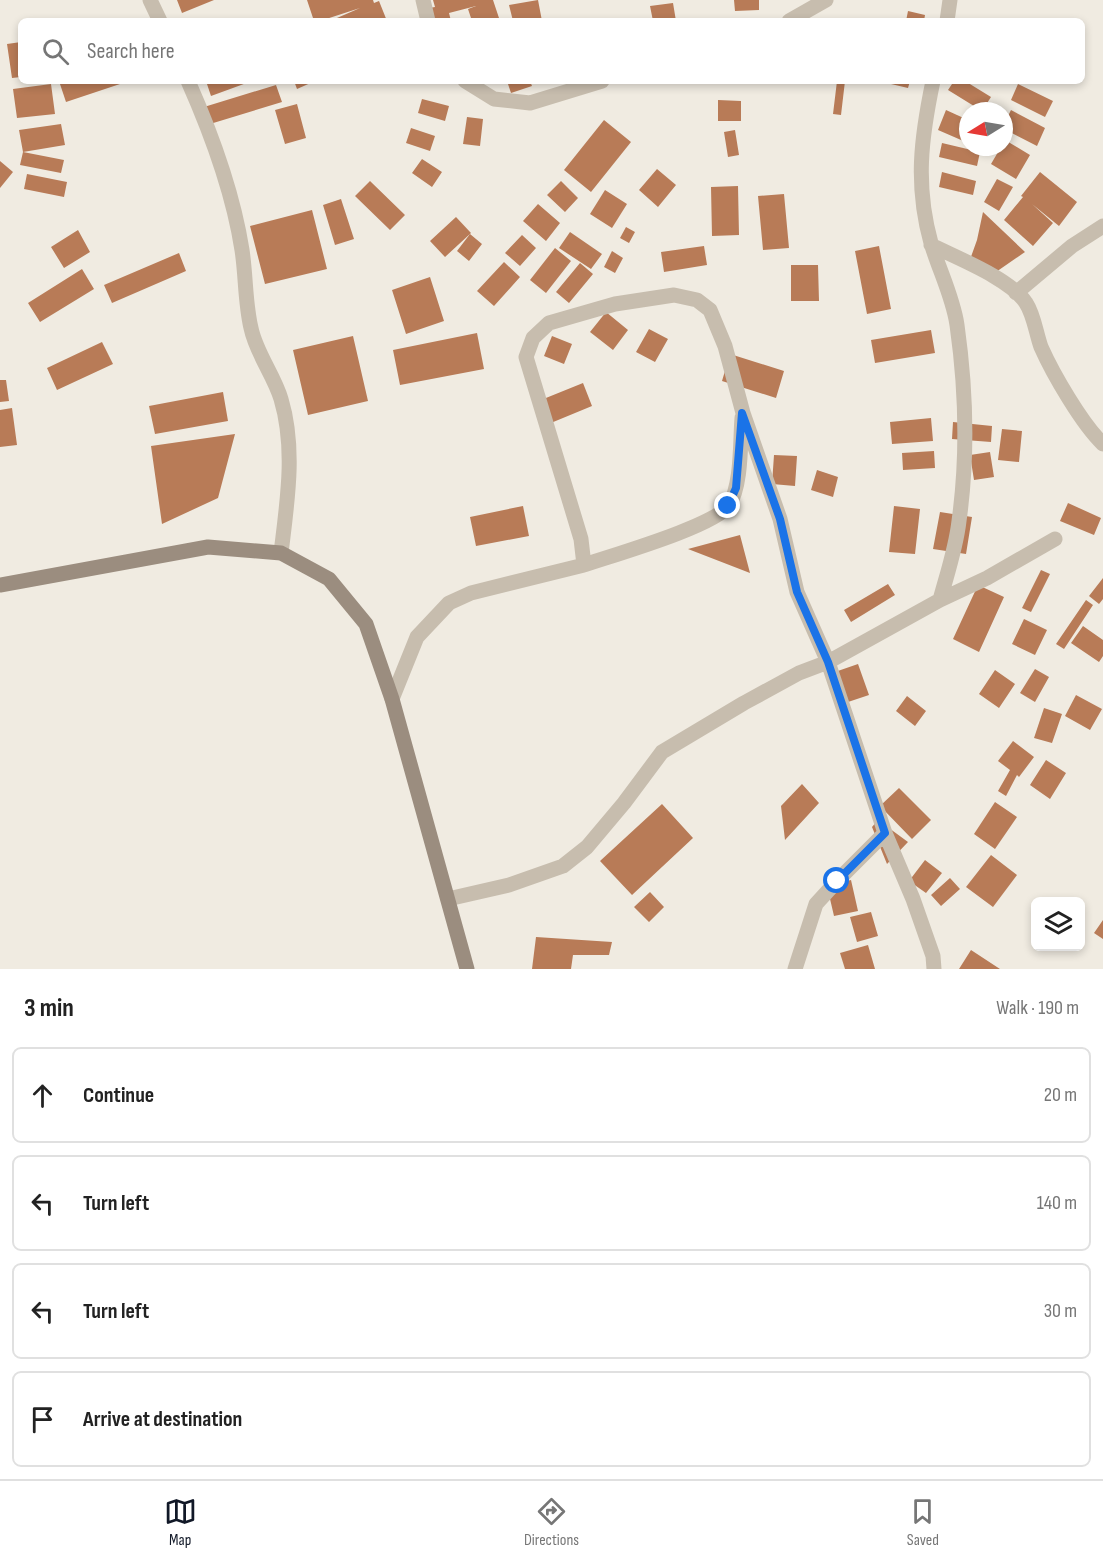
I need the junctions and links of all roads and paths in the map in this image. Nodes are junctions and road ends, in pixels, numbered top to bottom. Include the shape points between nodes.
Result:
1 (150, 0) edge
2 (423, 0) edge
3 (826, 0) edge
4 (950, 0) edge
5 (159, 18) edge
6 (427, 18) edge
7 (794, 18) edge
8 (947, 18) edge
9 (189, 84) edge
10 (470, 84) edge
11 (592, 84) edge
12 (932, 84) edge
13 (1103, 226) edge
14 (932, 245) junction
15 (1016, 293) junction
16 (742, 413) junction
17 (1103, 444) edge
18 (1055, 539) dead end
19 (281, 553) junction
20 (584, 565) junction
21 (0, 585) edge
22 (940, 600) junction
23 (828, 662) junction
24 (392, 699) junction
25 (885, 833) junction
26 (448, 899) junction
27 (467, 969) edge
28 (795, 969) edge
29 (934, 969) edge

1 - 5 street
2 - 6 street
3 - 7 street
4 - 8 street
9 - 19 street via 225,179 242,251 251,329 281,398 289,432
10 - 11 street via 494,99 530,103
12 - 14 street via 923,129 920,175 922,209
13 - 15 street via 1072,246
14 - 15 street via 1006,283
14 - 22 street via 957,323 965,410 959,522
15 - 17 street via 1026,302 1042,348 1071,400 1092,434
16 - 20 street via 736,488 728,506 707,521
16 - 20 street via 725,346 710,310 697,300 674,295 615,304 549,323 533,338 526,357 581,539
16 - 23 street via 780,519 797,592
18 - 22 street
19 - 21 street via 208,547
19 - 24 street via 329,579 366,624
20 - 24 street via 471,593 448,603 417,637
22 - 23 street
23 - 25 street
23 - 26 street via 744,703 662,752 587,847 563,866 509,885
24 - 26 street
25 - 28 street via 816,904
25 - 29 street via 913,899
26 - 27 street

